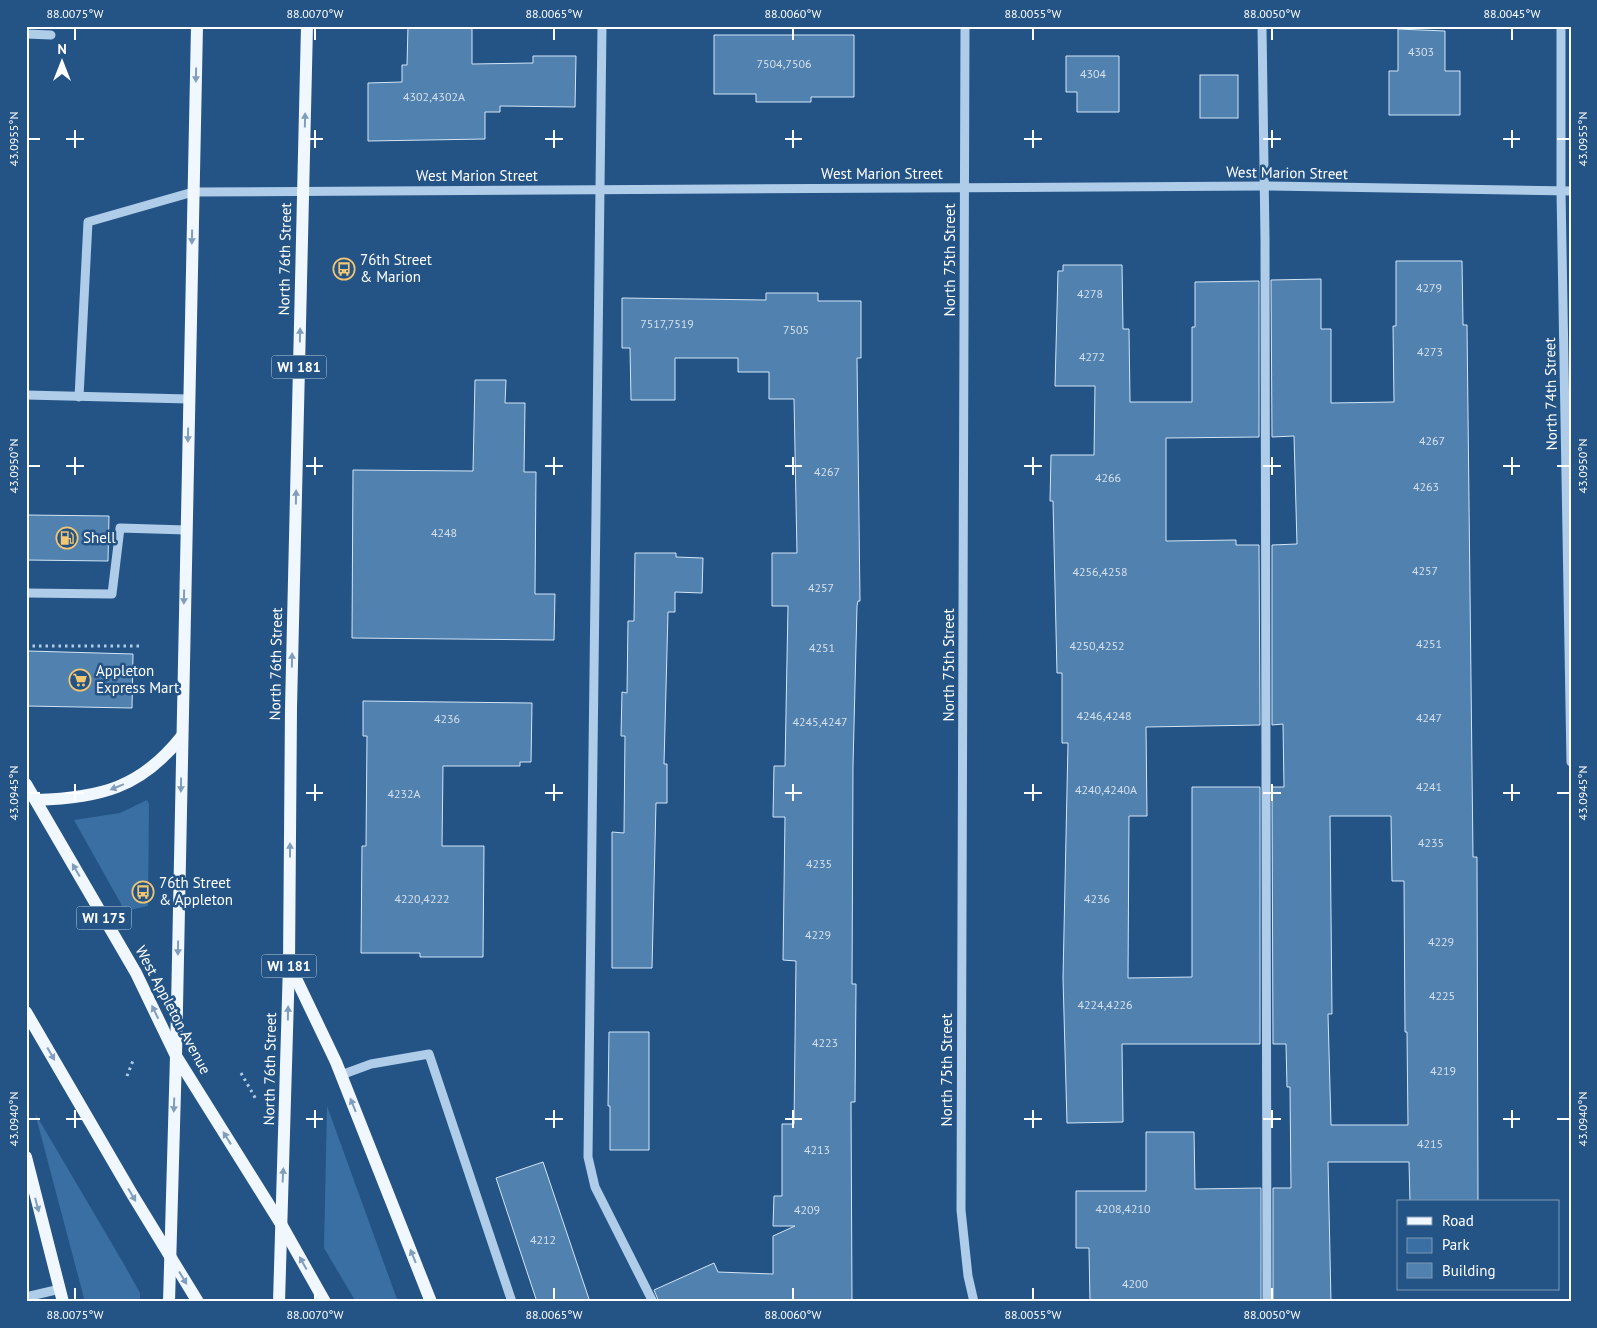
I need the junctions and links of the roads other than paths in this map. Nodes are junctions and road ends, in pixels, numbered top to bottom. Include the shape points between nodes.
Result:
1 (197, 26) edge
2 (306, 26) edge
3 (602, 26) edge
4 (965, 26) edge
5 (1262, 26) edge
6 (1560, 26) edge
7 (26, 34) edge
8 (51, 35) dead end
9 (1264, 186) junction
10 (964, 187) junction
11 (600, 189) junction
12 (303, 190) junction
13 (1571, 191) edge
14 (193, 192) junction
15 (1561, 192) junction
16 (26, 395) edge
17 (79, 397) junction
18 (189, 399) junction
19 (186, 530) junction
20 (26, 593) edge
21 (182, 736) junction
22 (1571, 762) edge
23 (26, 784) edge
24 (36, 800) junction
25 (289, 964) junction
26 (26, 1012) edge
27 (176, 1056) junction
28 (341, 1076) junction
29 (26, 1157) edge
30 (281, 1224) junction
31 (169, 1254) junction
32 (62, 1295) edge
33 (26, 1297) edge
34 (169, 1302) edge
35 (198, 1302) edge
36 (279, 1302) edge
37 (325, 1302) edge
38 (431, 1302) edge
39 (512, 1302) edge
40 (653, 1302) edge
41 (974, 1302) edge
42 (1267, 1302) edge

1 -> 14 main road
12 -> 2 main road, North 76th Street / WI 181
3 - 11 street
4 - 10 street, North 75th Street
5 - 9 street
6 - 15 street, North 74th Street
7 - 8 street
9 - 10 street, West Marion Street
9 - 15 street, West Marion Street
9 - 42 street
10 - 11 street, West Marion Street
10 - 41 street, North 75th Street via 960,1210
11 - 12 street, West Marion Street
11 - 40 street via 588,1157 595,1187
12 - 14 street, West Marion Street
25 -> 12 main road, North 76th Street / WI 181 via 291,708
13 - 15 street, West Marion Street
14 - 17 street, West Marion Street via 88,222
14 -> 18 main road
15 - 22 street, North 74th Street
16 - 17 street
17 - 18 street
18 -> 19 main road
19 - 20 street via 120,528 112,594
19 -> 21 main road
21 -> 24 main road via 164,759 120,787 81,798
21 -> 27 main road
23 - 24 main road, West Appleton Avenue / WI 175
27 -> 24 main road, West Appleton Avenue / WI 175 via 136,973
25 - 28 main road
30 -> 25 main road, North 76th Street / WI 181
26 -> 31 main road
30 -> 27 main road, West Appleton Avenue / WI 175
27 -> 31 main road
38 -> 28 main road
28 - 39 street via 371,1064 429,1054
29 -> 32 main road
30 - 36 main road, North 76th Street / WI 181
37 -> 30 main road, West Appleton Avenue / WI 175
31 - 34 main road
31 -> 35 main road
32 - 33 street

